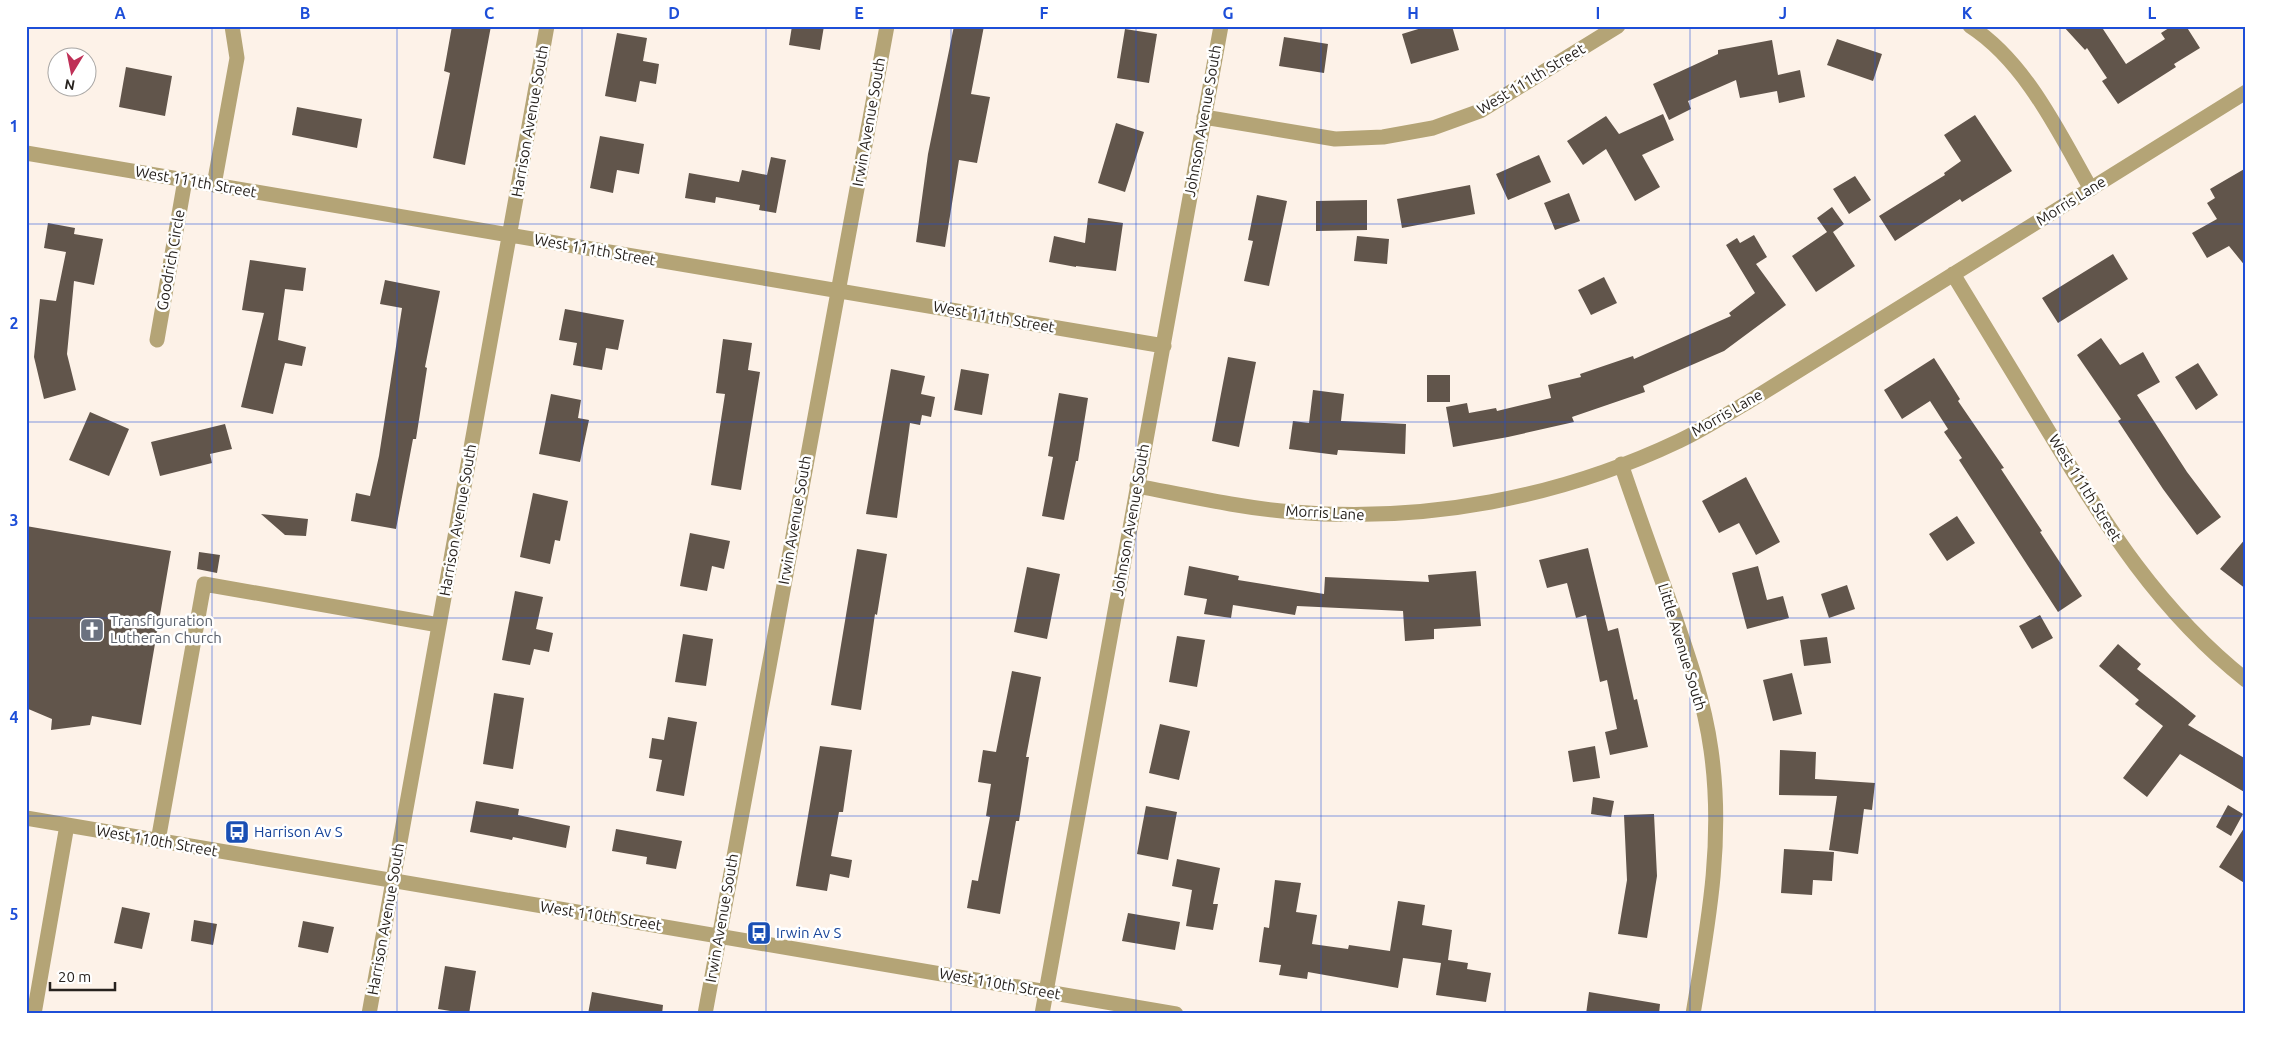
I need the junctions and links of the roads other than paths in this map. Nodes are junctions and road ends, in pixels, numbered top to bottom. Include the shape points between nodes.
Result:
1 (232, 26) edge
2 (548, 26) edge
3 (887, 26) edge
4 (1220, 26) edge
5 (1618, 26) edge
6 (1970, 26) edge
7 (2246, 92) edge
8 (1204, 117) junction
9 (26, 153) edge
10 (185, 180) junction
11 (214, 185) junction
12 (2091, 189) junction
13 (510, 235) junction
14 (1953, 274) junction
15 (838, 290) junction
16 (157, 340) dead end
17 (1164, 346) junction
18 (1621, 464) junction
19 (1137, 486) junction
20 (439, 624) junction
21 (2246, 680) edge
22 (26, 818) edge
23 (68, 825) junction
24 (158, 841) junction
25 (393, 881) junction
26 (718, 936) junction
27 (1046, 992) junction
28 (34, 1014) edge
29 (370, 1014) edge
30 (705, 1014) edge
31 (1042, 1014) edge
32 (1176, 1014) edge
33 (1693, 1014) edge

1 - 11 street via 237,58
2 - 13 street, Harrison Avenue South
3 - 15 street, Irwin Avenue South
4 - 8 street, Johnson Avenue South
5 - 8 street, West 111th Street via 1480,111 1433,128 1383,138 1335,139
6 - 12 street via 2011,62 2042,102
7 - 12 street, Morris Lane
8 - 17 street, Johnson Avenue South
9 - 10 street, West 111th Street
10 - 11 street, West 111th Street
10 - 16 street, Goodrich Circle
11 - 13 street, West 111th Street
12 - 14 street, Morris Lane
13 - 15 street, West 111th Street
13 - 20 street, Harrison Avenue South
14 - 18 street, Morris Lane via 1748,402 1679,441
14 - 21 street, West 111th Street via 2106,525 2143,576 2190,631
15 - 17 street, West 111th Street
15 - 26 street, Irwin Avenue South
17 - 19 street, Johnson Avenue South
18 - 19 street, Morris Lane via 1529,495 1452,509 1373,515 1293,512
18 - 33 street, Little Avenue South via 1698,688 1711,750 1716,814 1714,877
19 - 27 street, Johnson Avenue South
20 - 24 street via 204,584
20 - 25 street, Harrison Avenue South
22 - 23 street, West 110th Street
23 - 24 street, West 110th Street
23 - 28 street
24 - 25 street, West 110th Street
25 - 26 street, West 110th Street
25 - 29 street, Harrison Avenue South
26 - 27 street, West 110th Street
26 - 30 street, Irwin Avenue South
27 - 31 street, Johnson Avenue South
27 - 32 street, West 110th Street

